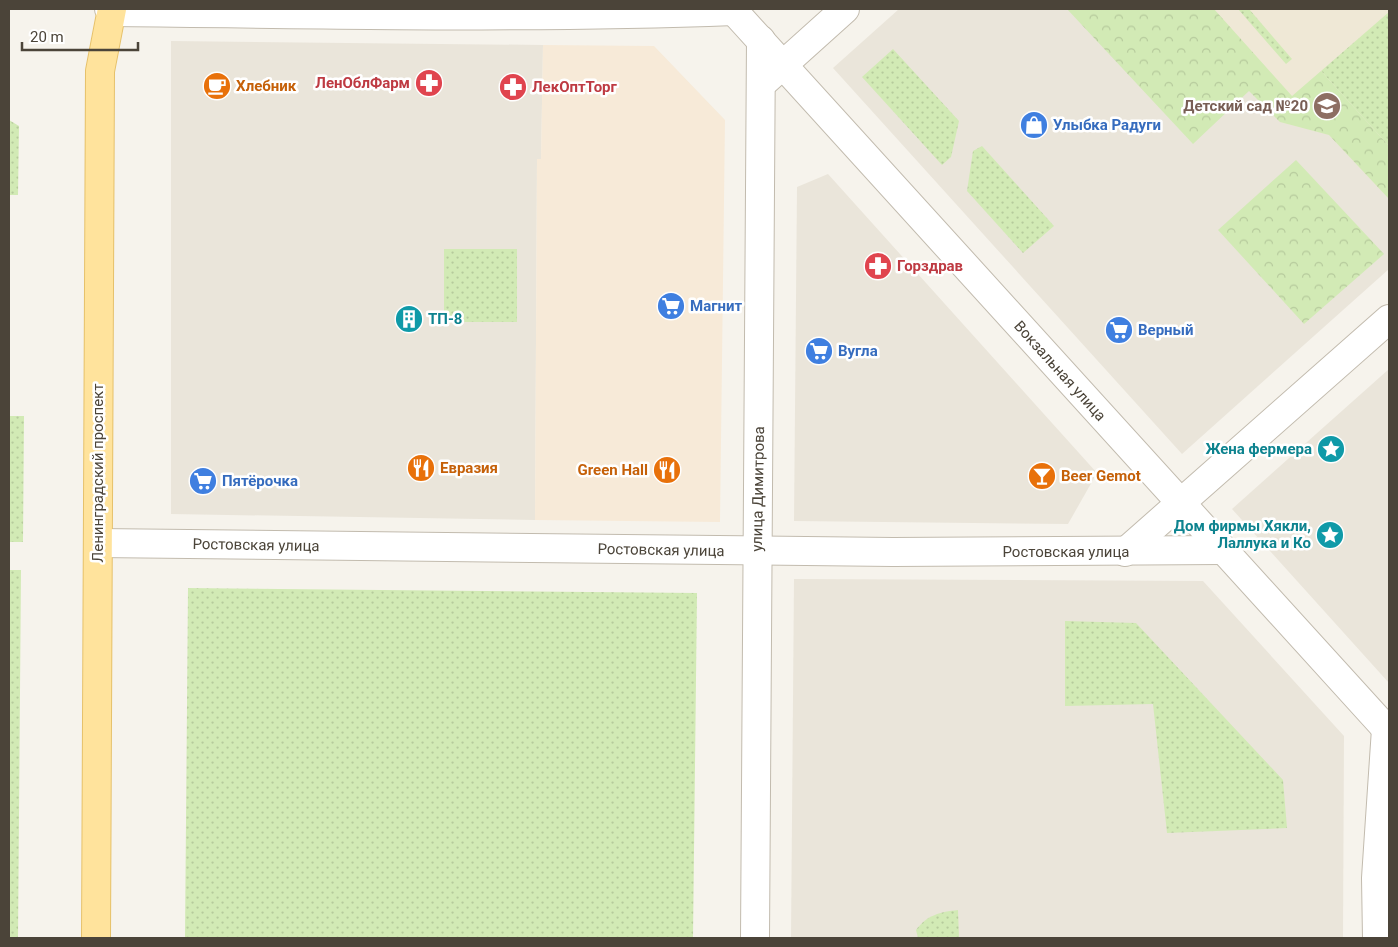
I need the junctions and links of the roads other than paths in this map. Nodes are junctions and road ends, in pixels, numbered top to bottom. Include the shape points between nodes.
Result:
1 (845, 9) edge
2 (111, 10) edge
3 (733, 10) edge
4 (761, 40) junction
5 (783, 65) junction
6 (760, 85) junction
7 (1389, 319) edge
8 (1180, 503) junction
9 (98, 543) junction
10 (1223, 550) junction
11 (758, 551) junction
12 (1125, 552) junction
13 (1388, 731) edge
14 (1383, 872) edge
15 (96, 938) edge
16 (755, 938) edge
17 (1377, 938) edge

1 - 5 street
2 - 3 street via 519,15
2 - 9 main road, Ленинградский проспект via 100,71
3 - 4 street, Вокзальная улица
4 - 5 street, Вокзальная улица
4 - 6 street, улица Димитрова
5 - 6 street
5 - 8 street, Вокзальная улица
6 - 11 street, улица Димитрова
7 - 8 street
8 - 10 street, Вокзальная улица
8 - 12 street
9 - 11 street, Ростовская улица
9 - 15 main road, Ленинградский проспект
10 - 12 street, Ростовская улица
10 - 13 street, Вокзальная улица
11 - 12 street, Ростовская улица
11 - 16 street, улица Димитрова
13 - 14 street
14 - 17 street

